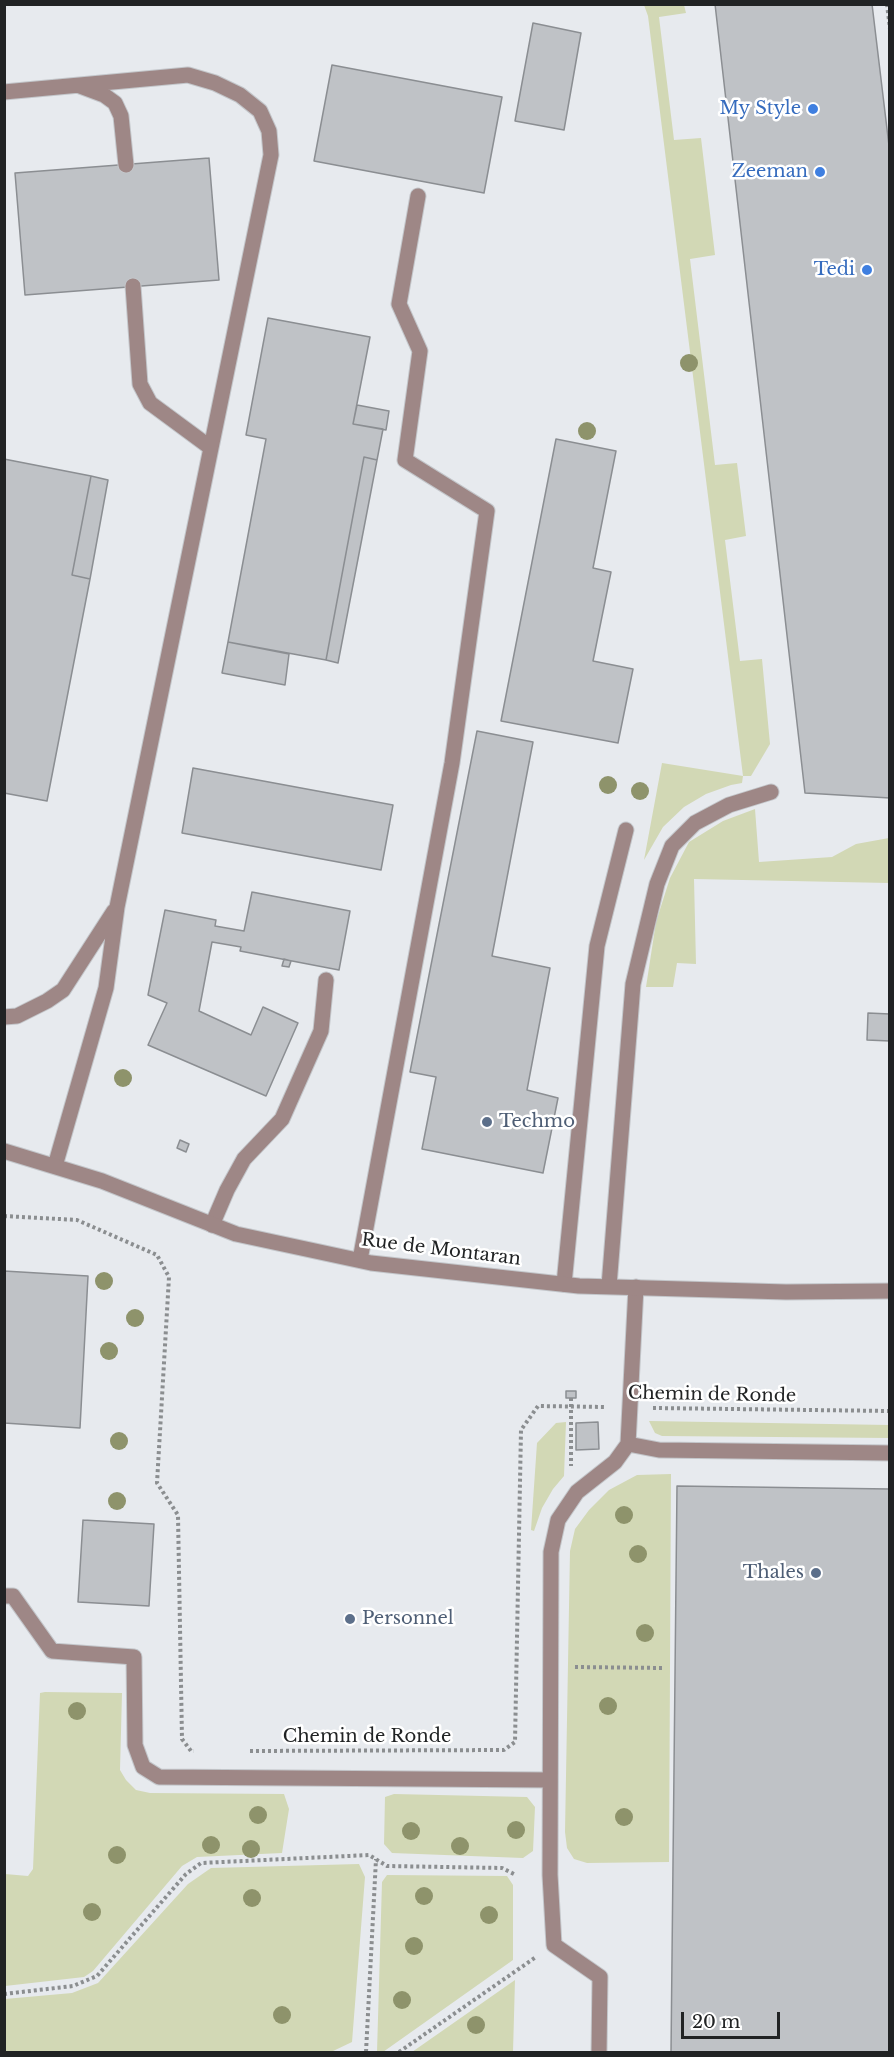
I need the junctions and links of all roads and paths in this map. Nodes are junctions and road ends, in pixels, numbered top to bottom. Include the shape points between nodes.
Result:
1 (886, 4) edge
2 (890, 29) edge
3 (77, 84) junction
4 (5, 91) edge
5 (126, 165) dead end
6 (418, 196) dead end
7 (133, 286) dead end
8 (211, 448) junction
9 (771, 792) dead end
10 (626, 830) dead end
11 (117, 907) junction
12 (326, 980) dead end
13 (4, 1017) edge
14 (4, 1151) edge
15 (55, 1166) junction
16 (4, 1216) edge
17 (212, 1225) junction
18 (360, 1260) junction
19 (564, 1284) junction
20 (609, 1286) junction
21 (636, 1287) junction
22 (890, 1291) edge
23 (571, 1398) dead end
24 (571, 1407) junction
25 (630, 1408) junction
26 (890, 1411) edge
27 (628, 1444) junction
28 (890, 1453) edge
29 (577, 1492) junction
30 (4, 1596) edge
31 (550, 1666) junction
32 (663, 1668) dead end
33 (249, 1750) dead end
34 (203, 1751) dead end
35 (550, 1780) junction
36 (376, 1859) junction
37 (514, 1874) dead end
38 (554, 1945) junction
39 (4, 1994) edge
40 (366, 2052) edge
41 (399, 2052) edge
42 (599, 2052) edge

1 - 2 path
3 - 4 street
3 - 5 street via 104,94 115,103 121,116
3 - 8 street via 188,75 240,95 260,111 269,131 271,155
6 - 18 street via 399,304 420,351 405,460 487,511 452,763
7 - 8 street via 140,384 150,403
8 - 11 street
9 - 20 street via 729,805 695,823 672,846 657,884 633,984
10 - 19 street via 597,946
11 - 13 street via 63,990 17,1016
11 - 15 street via 106,988
12 - 17 street via 321,1031 282,1119 244,1159
14 - 15 street, Rue de Montaran
15 - 17 street, Rue de Montaran
16 - 34 path via 77,1220 157,1255 169,1277 157,1483 178,1515 182,1739 191,1751
17 - 18 street, Rue de Montaran via 236,1234
18 - 19 street, Rue de Montaran
19 - 20 street, Rue de Montaran
20 - 21 street, Rue de Montaran
21 - 22 street, Rue de Montaran
21 - 25 street
23 - 24 path
24 - 25 path, Chemin de Ronde
24 - 29 path via 571,1477
24 - 33 path, Chemin de Ronde via 538,1406 521,1430 515,1742 504,1750
25 - 26 path, Chemin de Ronde
25 - 27 street
27 - 28 street via 659,1450
27 - 29 street via 615,1462
29 - 31 street via 558,1520 551,1552
30 - 35 street via 13,1596 52,1650 134,1657 135,1745 143,1767 159,1777
31 - 32 path
31 - 35 street
35 - 38 street
36 - 37 path via 387,1866 502,1868
36 - 39 path via 369,1855 201,1863 186,1874 97,1976 74,1986
36 - 40 path
38 - 41 path
38 - 42 street via 600,1977

